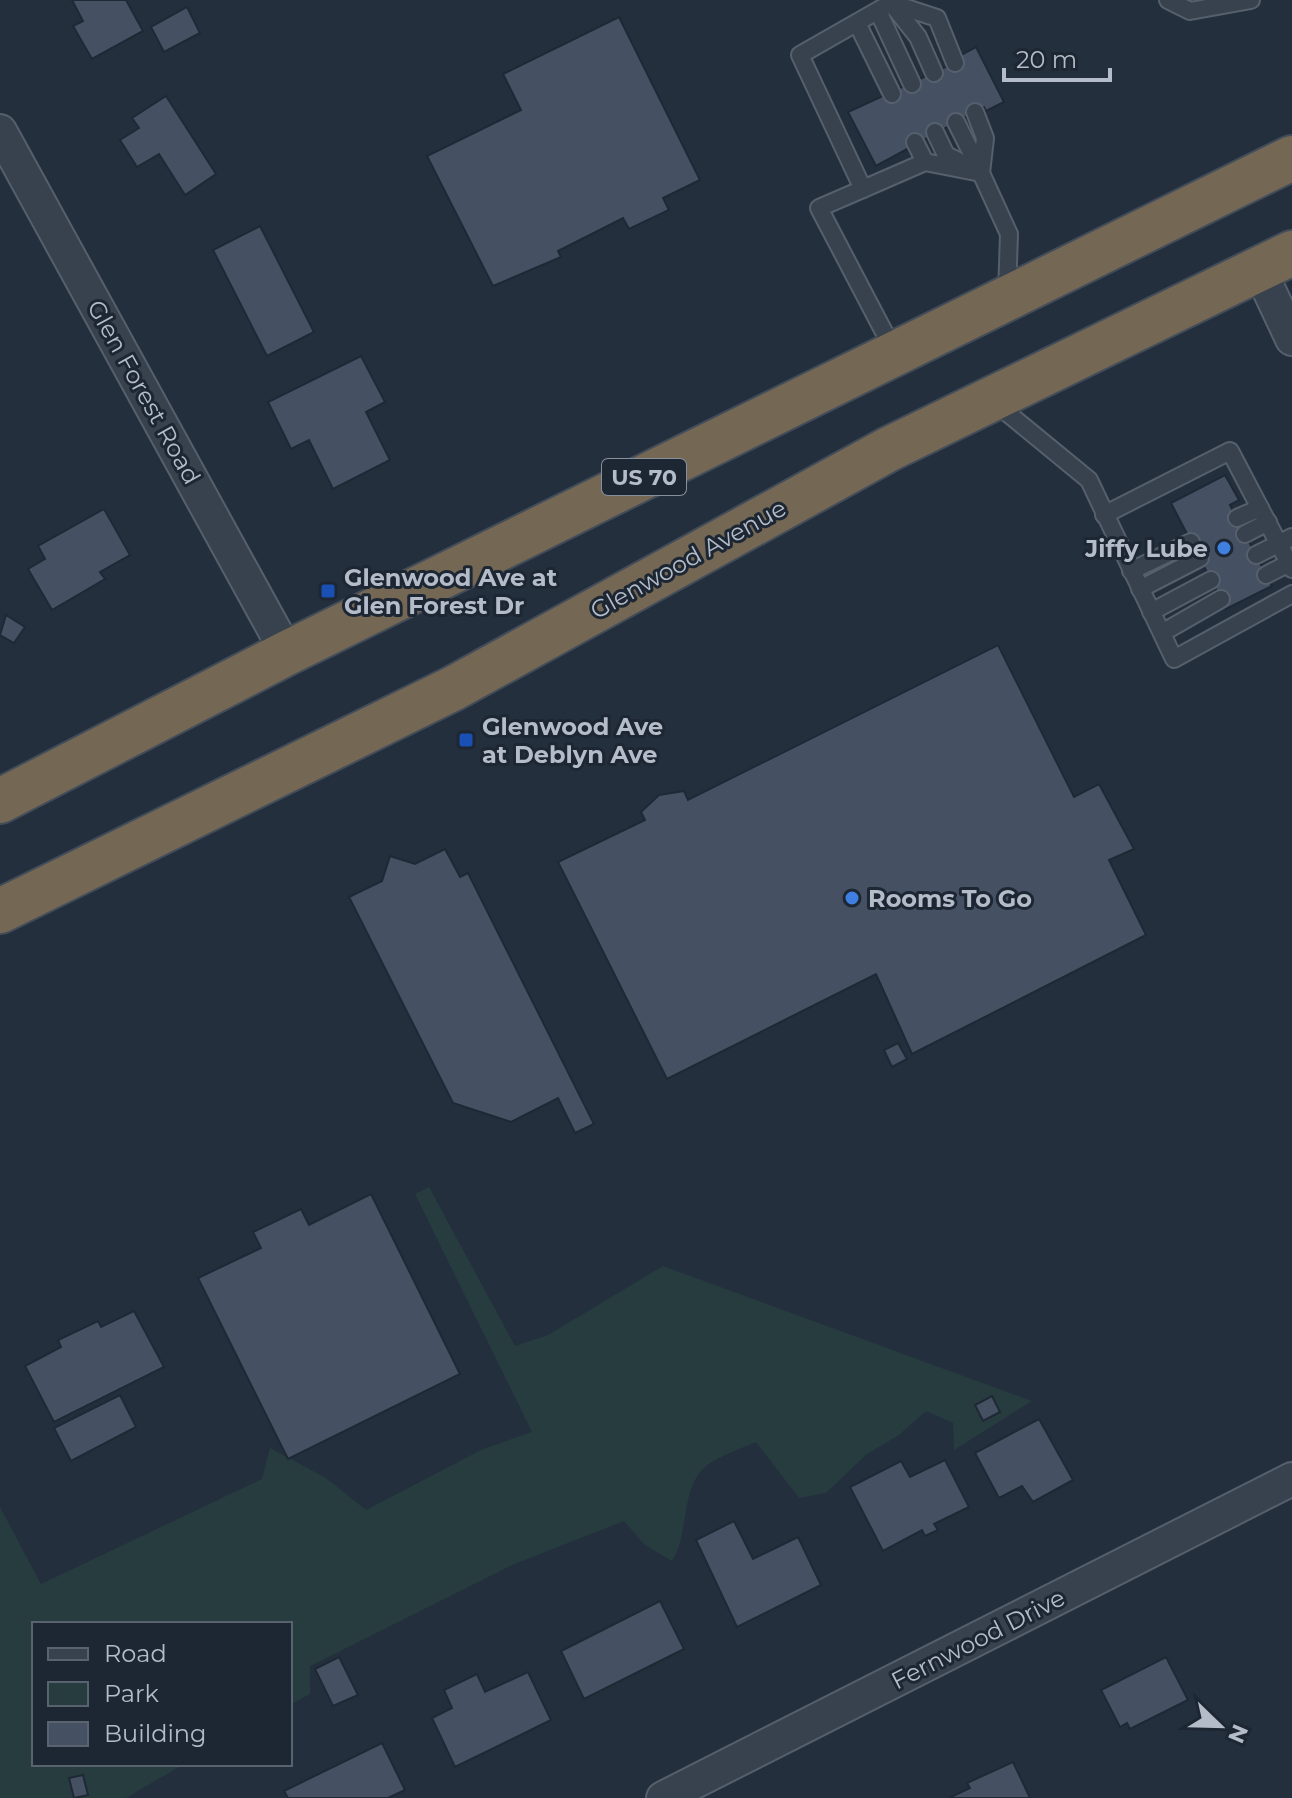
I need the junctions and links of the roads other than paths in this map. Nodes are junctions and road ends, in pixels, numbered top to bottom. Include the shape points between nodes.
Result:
1 (1168, 0) edge
2 (1251, 0) edge
3 (884, 7) junction
4 (857, 23) junction
5 (955, 63) dead end
6 (934, 73) dead end
7 (912, 84) dead end
8 (892, 94) dead end
9 (975, 112) dead end
10 (956, 122) dead end
11 (0, 131) edge
12 (935, 132) dead end
13 (915, 142) dead end
14 (1292, 158) edge
15 (925, 162) junction
16 (981, 173) junction
17 (863, 189) junction
18 (1276, 262) edge
19 (1007, 298) junction
20 (1292, 339) edge
21 (895, 353) junction
22 (989, 399) junction
23 (1104, 515) junction
24 (1264, 515) junction
25 (1237, 518) dead end
26 (1245, 534) dead end
27 (1285, 541) edge
28 (1191, 542) dead end
29 (1256, 555) dead end
30 (1200, 558) dead end
31 (1290, 566) edge
32 (1131, 571) junction
33 (1266, 575) dead end
34 (1211, 580) dead end
35 (1140, 589) junction
36 (1292, 594) edge
37 (1221, 599) dead end
38 (1151, 612) junction
39 (1162, 633) junction
40 (287, 653) junction
41 (0, 801) edge
42 (0, 911) edge
43 (1292, 1479) edge
44 (663, 1798) edge

1 - 2 lane via 1190,11
3 - 4 lane
3 - 5 lane via 937,18
3 - 6 lane via 918,37
3 - 7 lane
4 - 8 lane
4 - 17 lane via 800,55
9 - 16 lane via 985,138
10 - 16 lane
11 - 40 street, Glen Forest Road
12 - 16 lane via 946,155
13 - 15 lane
14 - 19 highway, US 70
15 - 16 lane
15 - 17 lane
16 - 19 lane via 1009,234
17 - 21 lane via 819,208
18 - 20 street
18 - 22 highway, Glenwood Avenue
19 - 21 highway, US 70
21 - 40 highway, US 70
22 - 23 lane via 1089,480
22 - 42 highway, Glenwood Avenue via 454,688
23 - 24 lane via 1230,451
23 - 32 lane
24 - 25 lane
24 - 26 lane
24 - 27 lane
27 - 29 lane
27 - 31 lane
28 - 32 lane
30 - 35 lane
31 - 33 lane
32 - 35 lane
34 - 38 lane
35 - 38 lane
36 - 39 lane via 1174,659
37 - 39 lane
38 - 39 lane
40 - 41 highway, US 70
43 - 44 street, Fernwood Drive

